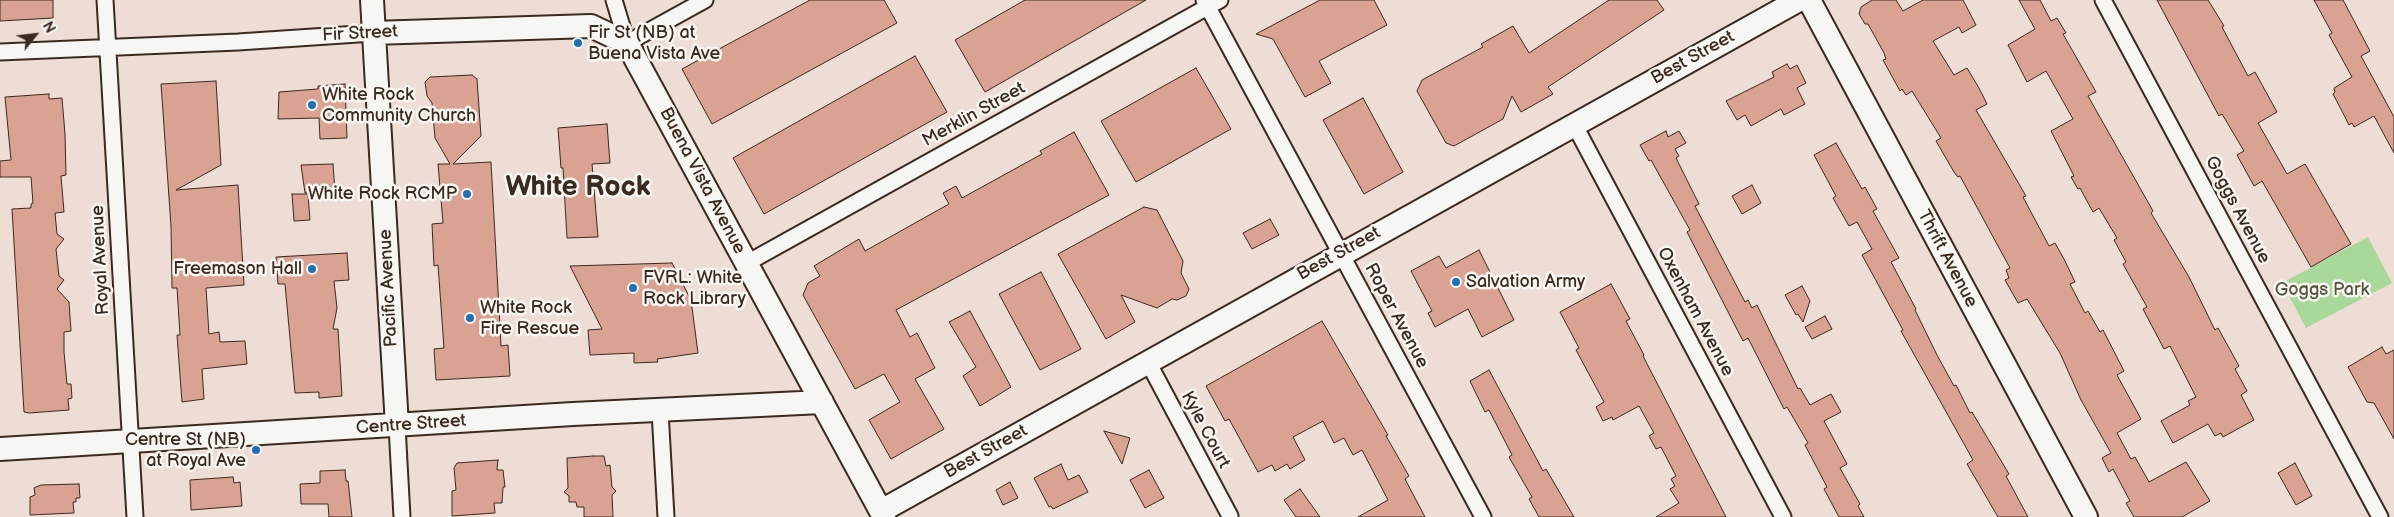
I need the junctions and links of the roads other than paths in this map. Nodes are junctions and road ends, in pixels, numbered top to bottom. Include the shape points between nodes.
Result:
1 (105, 0) edge
2 (372, 0) edge
3 (614, 0) edge
4 (706, 0) edge
5 (1799, 0) edge
6 (1809, 0) edge
7 (2103, 0) edge
8 (1210, 2) edge
9 (373, 33) junction
10 (627, 43) junction
11 (107, 47) junction
12 (0, 52) edge
13 (1574, 124) junction
14 (1340, 253) junction
15 (747, 263) junction
16 (1148, 362) junction
17 (822, 402) junction
18 (660, 411) junction
19 (397, 426) junction
20 (130, 442) junction
21 (0, 450) edge
22 (882, 514) edge
23 (1230, 516) dead end
24 (135, 517) edge
25 (402, 517) edge
26 (666, 517) edge
27 (1483, 517) edge
28 (1783, 517) edge
29 (2086, 517) edge
30 (2380, 517) edge

1 - 11 street, Royal Avenue
2 - 9 street, Pacific Avenue
3 - 10 street, Buena Vista Avenue
4 - 10 street
5 - 13 street, Best Street
6 - 29 street, Thrift Avenue
7 - 30 street, Goggs Avenue
8 - 14 street, Roper Avenue
8 - 15 street, Merklin Street
9 - 10 street, Fir Street via 591,26
9 - 11 street, Fir Street
9 - 19 street, Pacific Avenue
10 - 15 street, Buena Vista Avenue
11 - 12 street, Fir Street
11 - 20 street, Royal Avenue
13 - 14 street, Best Street
13 - 28 street, Oxenham Avenue
14 - 16 street, Best Street
14 - 27 street, Roper Avenue
15 - 17 street, Buena Vista Avenue
16 - 22 street, Best Street
16 - 23 street, Kyle Court
17 - 18 street, Centre Street
17 - 22 street, Buena Vista Avenue
18 - 19 street, Centre Street
18 - 26 street
19 - 20 street, Centre Street
19 - 25 street, Pacific Avenue
20 - 21 street, Centre Street
20 - 24 street, Royal Avenue

